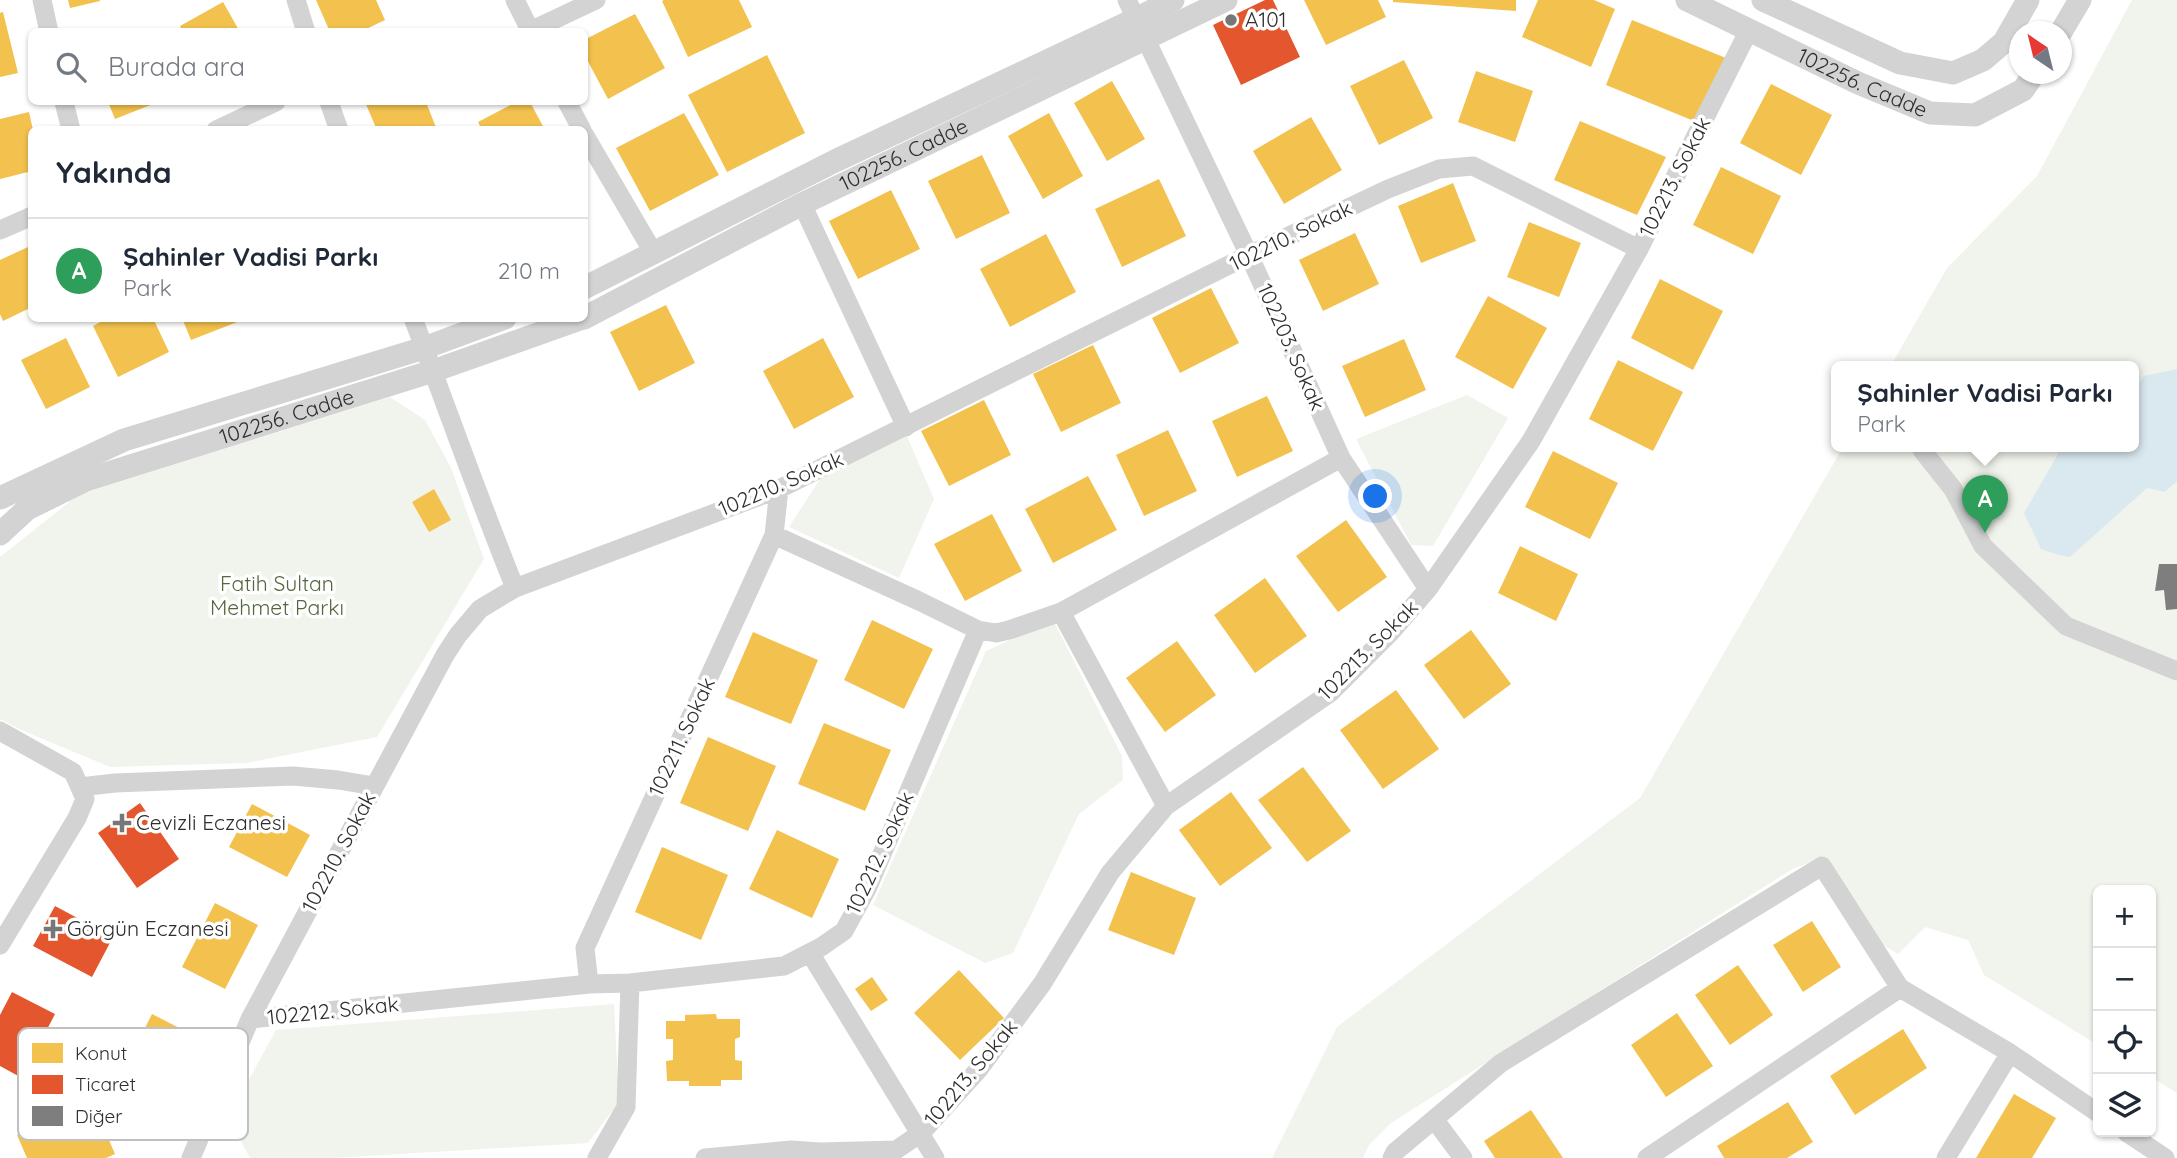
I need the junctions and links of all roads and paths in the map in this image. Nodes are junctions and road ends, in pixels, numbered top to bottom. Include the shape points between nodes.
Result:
1 (42, 0) edge
2 (296, 0) edge
3 (515, 0) edge
4 (596, 0) edge
5 (1173, 0) edge
6 (1226, 0) edge
7 (1686, 0) edge
8 (1763, 0) edge
9 (2028, 0) edge
10 (2080, 0) edge
11 (1137, 20) edge
12 (2068, 21) edge
13 (48, 28) edge
14 (305, 28) edge
15 (529, 28) edge
16 (537, 28) edge
17 (1749, 30) junction
18 (2027, 84) edge
19 (66, 105) edge
20 (270, 105) edge
21 (330, 105) edge
22 (568, 105) edge
23 (70, 126) edge
24 (225, 126) edge
25 (338, 126) edge
26 (580, 126) edge
27 (588, 141) edge
28 (802, 204) junction
29 (28, 218) edge
30 (0, 230) edge
31 (1639, 249) junction
32 (653, 252) junction
33 (1250, 255) junction
34 (588, 286) edge
35 (588, 316) edge
36 (414, 322) edge
37 (494, 322) edge
38 (573, 322) edge
39 (424, 348) junction
40 (433, 371) junction
41 (906, 427) junction
42 (1924, 452) edge
43 (1341, 458) junction
44 (779, 489) junction
45 (0, 498) edge
46 (0, 534) edge
47 (774, 536) junction
48 (515, 588) junction
49 (1428, 589) junction
50 (1061, 612) junction
51 (978, 630) junction
52 (2177, 671) edge
53 (0, 731) edge
54 (374, 786) junction
55 (80, 787) junction
56 (1166, 806) junction
57 (0, 945) edge
58 (810, 953) junction
59 (630, 983) junction
60 (589, 984) junction
61 (1900, 988) junction
62 (250, 1019) junction
63 (246, 1028) edge
64 (2010, 1053) junction
65 (2093, 1110) edge
66 (1434, 1119) junction
67 (920, 1133) junction
68 (2134, 1137) edge
69 (199, 1140) edge
70 (819, 1155) edge
71 (191, 1158) edge
72 (597, 1158) edge
73 (705, 1158) edge
74 (935, 1158) edge
75 (1392, 1158) edge
76 (1463, 1158) edge
77 (1647, 1158) edge
78 (1947, 1158) edge
79 (2165, 1158) edge

1 - 13 street
2 - 14 street
3 - 15 street
4 - 16 street
5 - 11 street, 102256. Cadde
6 - 11 street, 102256. Cadde
7 - 17 street, 102256. Cadde
8 - 9 street, 102256. Cadde via 1900,63 1953,73 1983,60 2004,42
10 - 12 street
11 - 28 street, 102256. Cadde
11 - 32 street, 102256. Cadde
11 - 33 street, 102203. Sokak
17 - 18 street, 102256. Cadde via 1930,113 1975,115
17 - 31 street, 102213. Sokak
19 - 23 street
20 - 24 street
21 - 25 street
22 - 26 street
27 - 32 street
28 - 35 street, 102256. Cadde
28 - 41 street
29 - 30 street
31 - 33 street, 102210. Sokak via 1473,166 1439,169 1388,189
31 - 49 street, 102213. Sokak via 1531,441
32 - 34 street, 102256. Cadde
33 - 41 street, 102210. Sokak
33 - 43 street, 102203. Sokak
36 - 39 street
37 - 39 street, 102256. Cadde
38 - 40 street, 102256. Cadde
39 - 40 street
39 - 45 street, 102256. Cadde via 124,440
40 - 46 street, 102256. Cadde via 86,480 27,509
40 - 48 street
41 - 44 street, 102210. Sokak
42 - 52 street via 1953,489 1983,546 2066,626
43 - 49 street, 102203. Sokak
43 - 50 street
44 - 47 street, 102211. Sokak
44 - 48 street, 102210. Sokak
47 - 51 street
47 - 60 street, 102211. Sokak via 585,948
48 - 54 street, 102210. Sokak via 480,609 458,635
49 - 56 street, 102213. Sokak via 1330,693
50 - 51 street via 1003,632
50 - 56 street
51 - 58 street, 102212. Sokak via 867,889 844,931
53 - 55 street via 73,772
54 - 55 street via 293,776
54 - 62 street, 102210. Sokak
55 - 57 street via 85,799 77,818
56 - 67 street, 102213. Sokak via 1110,873 1042,984 979,1069
58 - 59 street, 102212. Sokak via 784,966
58 - 67 street
59 - 60 street, 102212. Sokak
59 - 72 street via 626,1107
60 - 62 street, 102212. Sokak
61 - 64 street
61 - 66 street via 1822,866 1501,1063
61 - 77 street
62 - 63 street, 102210. Sokak
64 - 65 street
64 - 78 street
66 - 75 street
66 - 76 street
67 - 70 street, 102213. Sokak via 896,1150
67 - 74 street
68 - 79 street
69 - 71 street, 102210. Sokak
70 - 73 street, 102213. Sokak via 791,1150

